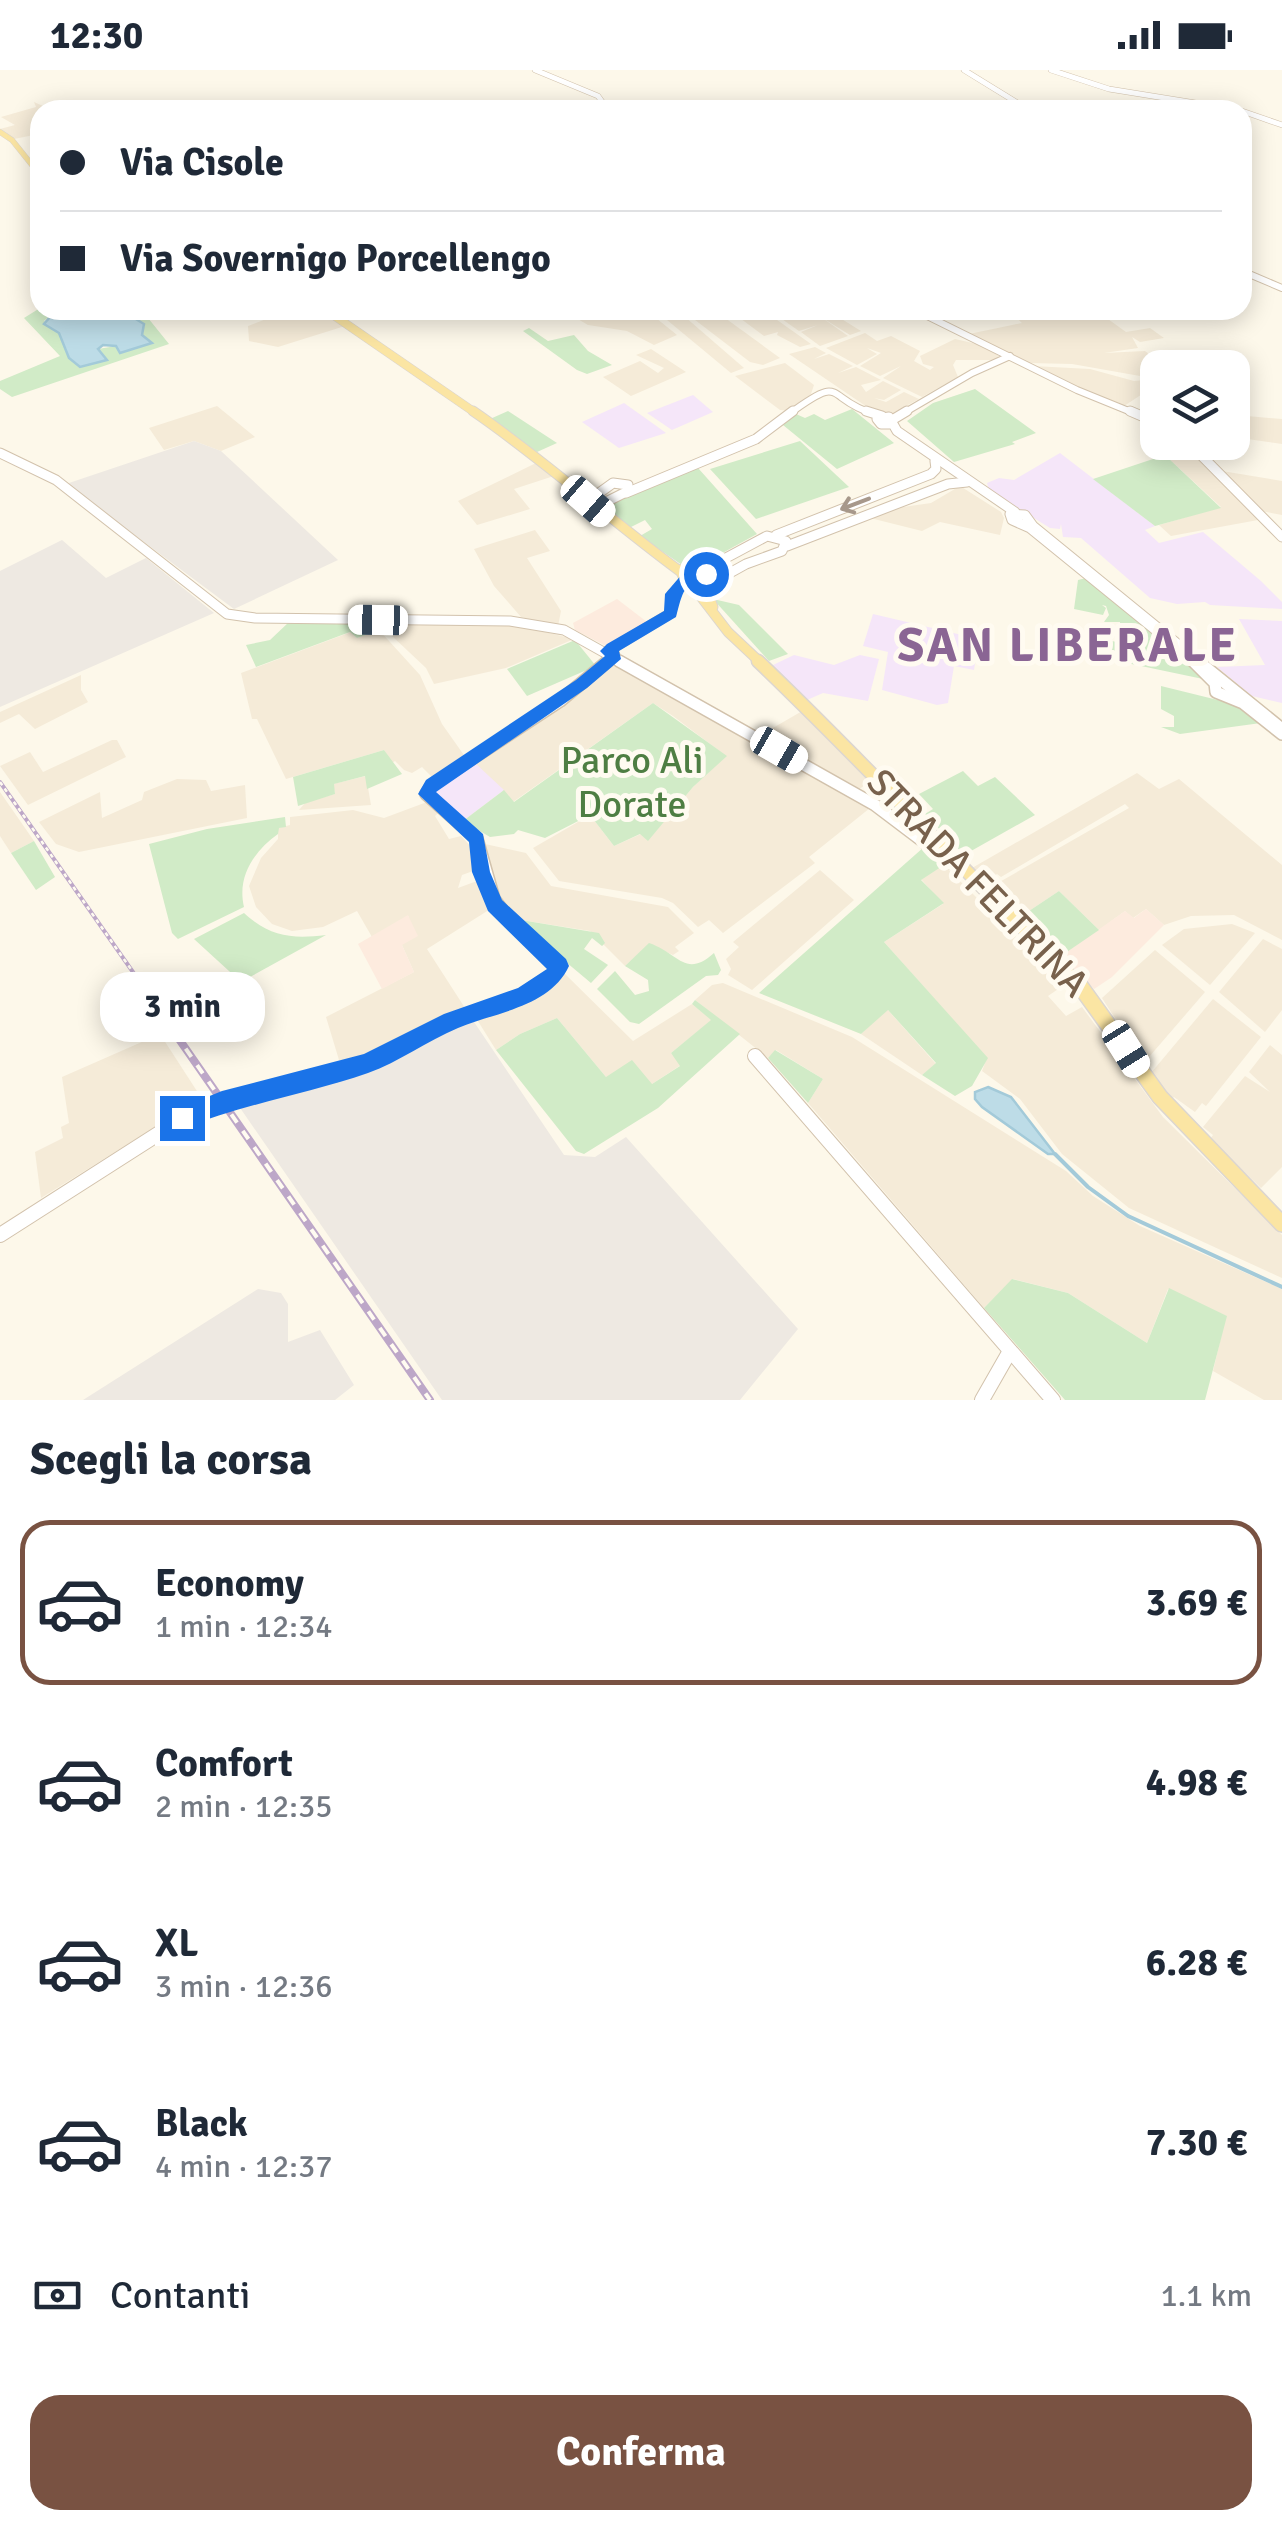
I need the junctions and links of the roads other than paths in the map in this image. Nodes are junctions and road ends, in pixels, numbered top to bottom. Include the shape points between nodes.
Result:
1 (535, 70) edge
2 (964, 70) edge
3 (1052, 70) edge
4 (602, 100) edge
5 (1013, 100) edge
6 (1178, 100) edge
7 (1252, 114) edge
8 (1282, 126) edge
9 (0, 132) edge
10 (30, 163) edge
11 (1252, 275) edge
12 (1282, 288) edge
13 (341, 320) edge
14 (934, 320) edge
15 (1006, 358) junction
16 (1140, 416) edge
17 (888, 419) junction
18 (0, 452) edge
19 (1206, 460) edge
20 (934, 461) junction
21 (966, 482) junction
22 (624, 490) junction
23 (592, 498) junction
24 (605, 516) junction
25 (1018, 517) junction
26 (775, 536) junction
27 (1282, 537) edge
28 (762, 540) junction
29 (786, 546) junction
30 (770, 551) junction
31 (694, 583) junction
32 (740, 642) joint
33 (612, 653) junction
34 (1282, 732) edge
35 (962, 872) junction
36 (755, 1056) dead end
37 (1282, 1224) edge
38 (0, 1235) edge
39 (1010, 1351) junction
40 (982, 1400) edge
41 (1053, 1400) edge

1 - 4 street
2 - 5 street
3 - 6 street via 1109,89
7 - 8 street
9 - 10 main road
11 - 12 street
13 - 23 main road, STRADA FELTRINA
14 - 15 street
15 - 16 street
15 - 17 street
17 - 20 street
17 - 22 street via 838,393 812,398 753,441
17 - 25 street
18 - 33 street via 56,480 227,614 519,621 564,630
19 - 27 street
20 - 21 street
20 -> 26 street via 930,474
21 - 25 street
21 - 29 street
22 - 23 street via 608,488
22 - 24 street via 606,502
23 - 24 main road, STRADA FELTRINA
24 - 31 main road, STRADA FELTRINA
25 - 34 street
26 - 28 street
26 - 29 street
28 - 30 street
28 - 31 street
29 - 30 street
30 - 31 street
31 - 32 main road, STRADA FELTRINA via 705,607
31 - 33 street via 672,594 671,614
32 - 35 main road, STRADA FELTRINA
33 - 35 street via 875,805
33 - 38 street via 560,701 426,794 477,839 494,906 559,966 554,975 524,996 451,1021 367,1063 182,1118
35 - 37 main road, STRADA FELTRINA via 1080,986 1160,1098
36 - 39 street
39 - 40 street
39 - 41 street

